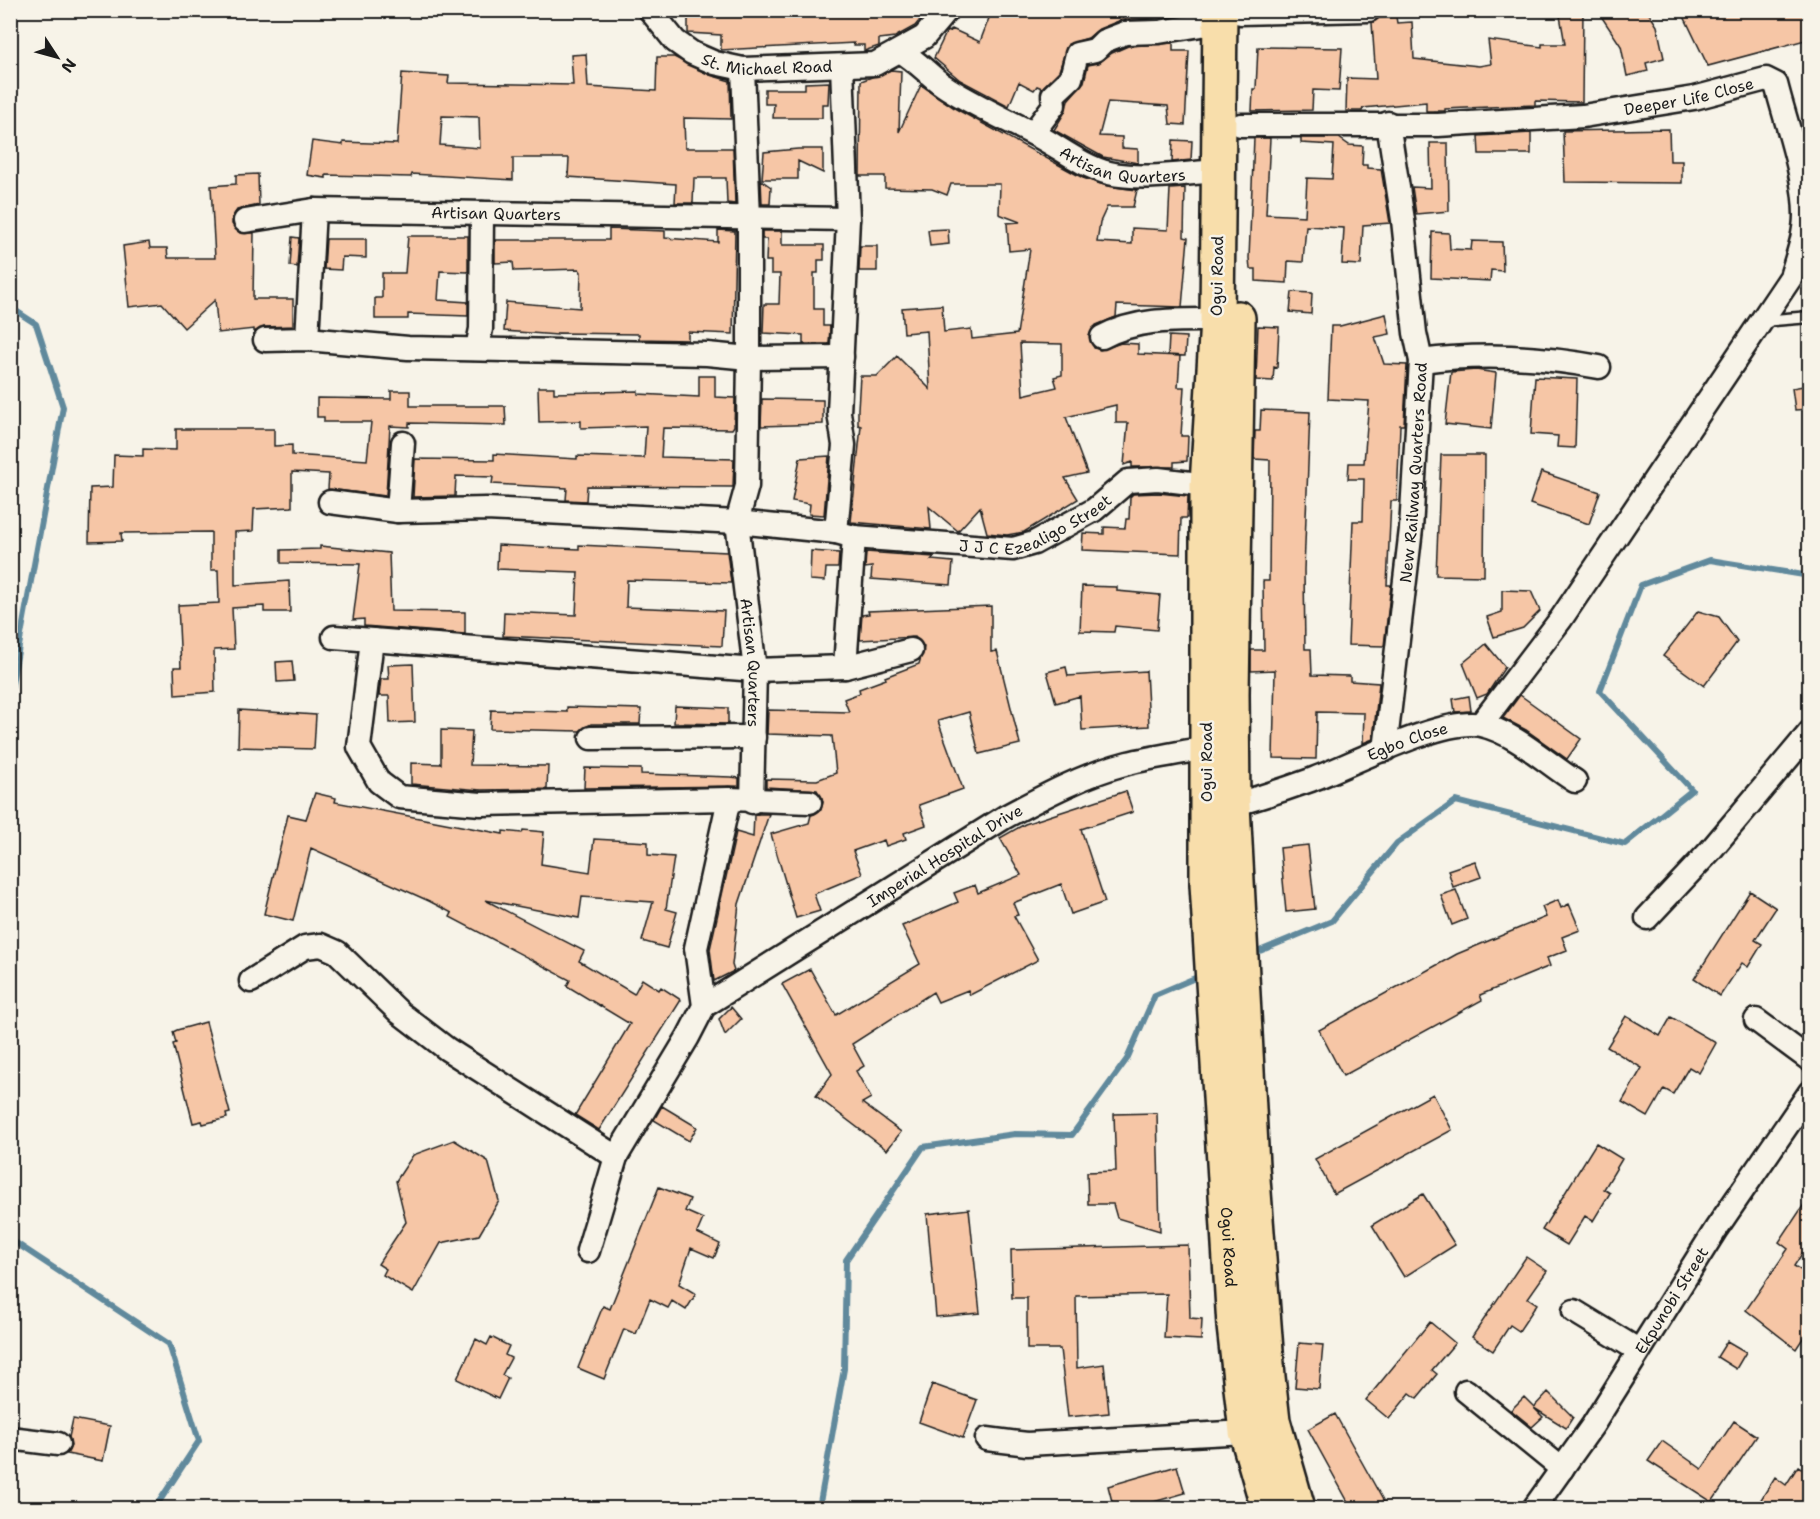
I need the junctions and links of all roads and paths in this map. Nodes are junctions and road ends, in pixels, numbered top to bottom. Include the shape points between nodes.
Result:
1 (650, 10) edge
2 (947, 10) edge
3 (1369, 10) edge
4 (1230, 14) edge
5 (900, 51) junction
6 (842, 66) junction
7 (743, 69) junction
8 (1388, 123) junction
9 (1240, 125) junction
10 (1034, 133) junction
11 (1219, 171) junction
12 (314, 210) junction
13 (482, 213) junction
14 (749, 218) junction
15 (848, 219) junction
16 (245, 221) dead end
17 (1809, 317) edge
18 (1217, 320) junction
19 (1762, 321) junction
20 (1102, 337) dead end
21 (307, 339) junction
22 (265, 340) dead end
23 (477, 348) junction
24 (842, 357) junction
25 (749, 358) junction
26 (1421, 361) junction
27 (1599, 367) dead end
28 (403, 443) dead end
29 (1207, 485) junction
30 (330, 502) dead end
31 (398, 511) junction
32 (737, 522) junction
33 (845, 534) junction
34 (333, 638) dead end
35 (372, 640) junction
36 (911, 650) dead end
37 (845, 667) junction
38 (755, 670) junction
39 (1480, 724) junction
40 (1809, 732) edge
41 (754, 737) junction
42 (591, 738) dead end
43 (1205, 748) junction
44 (1385, 750) junction
45 (1575, 782) dead end
46 (729, 800) junction
47 (752, 802) junction
48 (810, 802) dead end
49 (1233, 805) junction
50 (1647, 918) dead end
51 (1227, 965) junction
52 (251, 981) dead end
53 (704, 1006) junction
54 (1756, 1020) dead end
55 (1809, 1060) edge
56 (1809, 1092) edge
57 (616, 1157) junction
58 (588, 1251) dead end
59 (1574, 1311) dead end
60 (1638, 1350) junction
61 (1466, 1391) dead end
62 (1246, 1432) junction
63 (10, 1438) edge
64 (987, 1439) dead end
65 (58, 1444) dead end
66 (1562, 1469) junction
67 (1268, 1509) edge
68 (1298, 1509) edge
69 (1534, 1509) edge

1 - 7 street, St. Michael Road via 675,41 692,53
2 - 5 street, St. Michael Road via 924,37
3 - 4 street
4 - 9 main road, Ogui Road
4 - 10 street via 1159,32 1125,33 1104,41 1095,50 1077,54 1071,78 1053,95 1054,105
4 - 11 main road, Ogui Road
5 - 6 street, St. Michael Road via 875,64
5 - 10 street, Artisan Quarters via 944,85 1016,127
6 - 7 street, St. Michael Road
6 - 15 street
7 - 14 street, Artisan Quarters
8 - 9 street, Deeper Life Close
8 - 19 street, Deeper Life Close via 1438,125 1583,116 1694,98 1766,79 1776,84 1803,191 1805,216 1791,277
8 - 26 street, New Railway Quarters Road
9 - 49 main road, Ogui Road
10 - 11 street, Artisan Quarters via 1107,173 1130,176
11 - 18 main road, Ogui Road
12 - 13 street, Artisan Quarters
12 - 16 street, Artisan Quarters
12 - 21 street
13 - 14 street, Artisan Quarters
13 - 23 street via 481,329
14 - 15 street, Artisan Quarters
14 - 25 street, Artisan Quarters
15 - 24 street
17 - 19 lane
18 - 20 street via 1144,323 1119,328
18 - 29 main road, Ogui Road
19 - 39 street, Deeper Life Close via 1561,619
21 - 22 street
21 - 23 street via 408,348
23 - 25 street
24 - 25 street
24 - 33 street via 839,413 844,445
25 - 32 street, Artisan Quarters via 747,486
26 - 27 street via 1456,356 1532,357
26 - 44 street, New Railway Quarters Road via 1411,529
28 - 31 street
29 - 33 street, J J C Ezealigo Street via 1158,479 1128,481 1094,510 1034,543 1013,549
29 - 43 main road, Ogui Road
30 - 31 street
31 - 32 street via 486,509
32 - 33 street
32 - 38 street, Artisan Quarters
33 - 37 street
34 - 35 street
35 - 38 street
35 - 46 street via 359,747 379,782 399,797 481,804
36 - 37 street
37 - 38 street
38 - 41 street, Artisan Quarters
39 - 44 street, Egbo Close via 1465,723 1432,732
39 - 45 street, Egbo Close via 1506,735
40 - 50 street via 1710,852
41 - 42 street
41 - 47 street, Artisan Quarters
43 - 51 main road, Ogui Road via 1207,884
43 - 53 street, Imperial Hospital Drive via 1127,764 1047,795 1005,817
44 - 49 street, Egbo Close
46 - 47 street
46 - 53 street via 696,948
47 - 48 street
49 - 51 main road, Ogui Road
51 - 62 main road, Ogui Road via 1234,1326
51 - 68 main road, Ogui Road via 1252,1166 1273,1421
52 - 57 street via 305,947 321,945 337,952 400,1014 447,1049
53 - 57 street
54 - 55 street
56 - 60 street, Ekpunobi Street
57 - 58 street
59 - 60 street
60 - 66 street, Ekpunobi Street
61 - 66 street
62 - 64 street via 1027,1444
62 - 67 main road, Ogui Road
63 - 65 street
66 - 69 street, Ekpunobi Street

